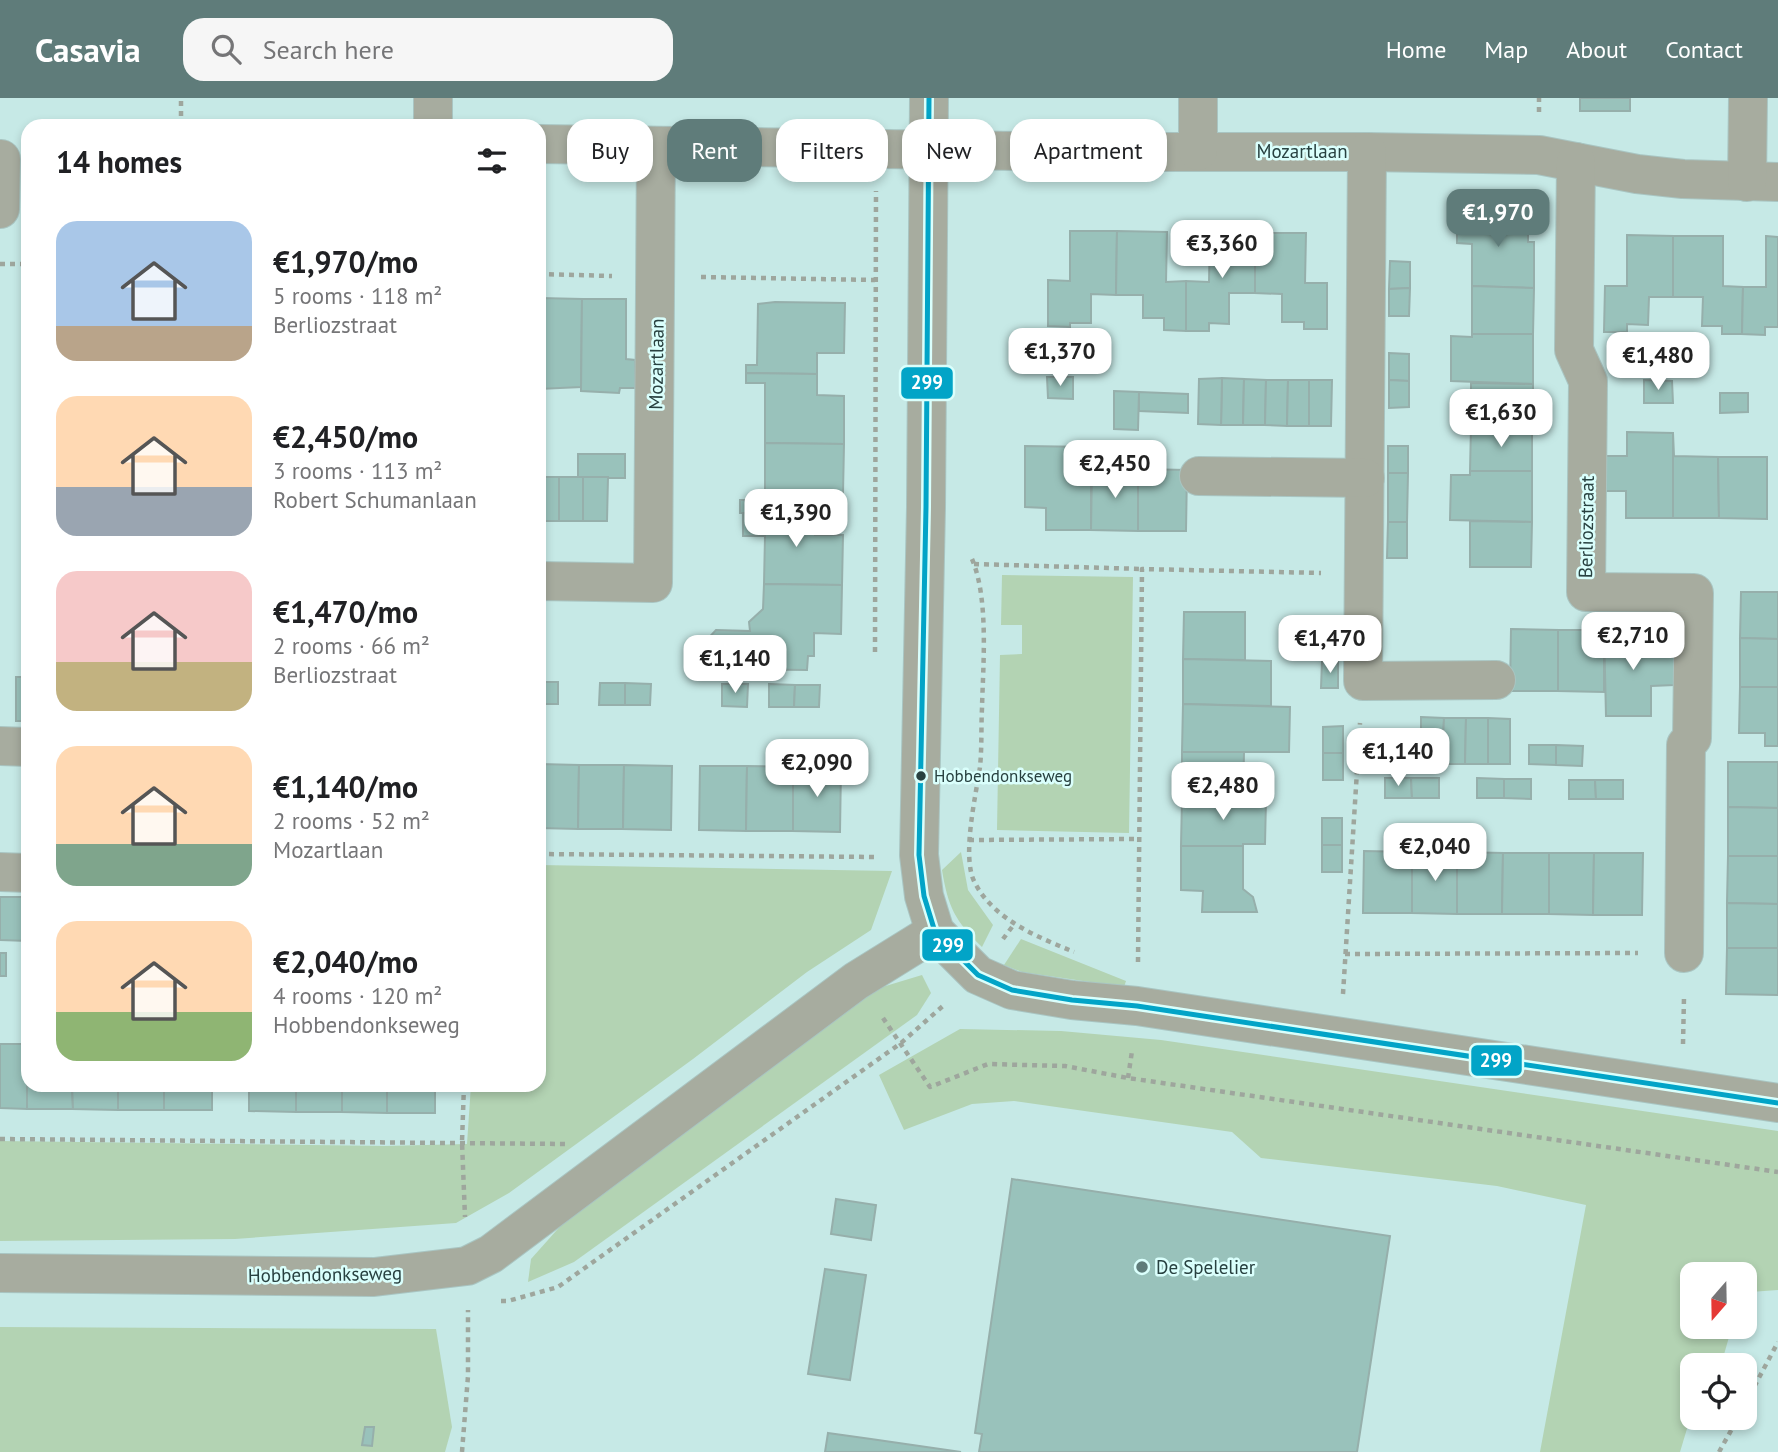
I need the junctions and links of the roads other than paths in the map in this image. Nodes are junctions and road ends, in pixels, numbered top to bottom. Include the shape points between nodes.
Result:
1 (433, 98) edge
2 (929, 98) edge
3 (1198, 98) edge
4 (1748, 98) edge
5 (433, 119) edge
6 (929, 119) edge
7 (546, 144) edge
8 (656, 146) junction
9 (902, 149) edge
10 (996, 150) edge
11 (1198, 151) junction
12 (1367, 152) junction
13 (10, 159) edge
14 (1576, 162) junction
15 (929, 182) edge
16 (1762, 182) edge
17 (0, 209) edge
18 (1199, 476) dead end
19 (1365, 478) junction
20 (546, 581) edge
21 (1496, 680) dead end
22 (0, 746) edge
23 (21, 747) edge
24 (0, 872) edge
25 (21, 873) edge
26 (935, 932) junction
27 (1684, 953) road end
28 (1778, 1103) edge
29 (0, 1273) edge

1 - 5 street
2 - 6 street
3 - 11 street
4 - 16 street
7 - 8 street, Mozartlaan
8 - 9 street, Mozartlaan
8 - 20 street, Mozartlaan via 653,583
10 - 11 street, Mozartlaan
11 - 12 street, Mozartlaan
12 - 14 street, Mozartlaan via 1539,155
12 - 19 street
13 - 17 street
14 - 16 street, Mozartlaan via 1683,179
14 - 27 street, Berliozstraat via 1574,350 1588,381 1586,592 1694,593 1692,738 1686,745
15 - 26 street via 919,855
18 - 19 street
19 - 21 street via 1363,681
22 - 23 street
24 - 25 street
26 - 28 street via 978,975 1012,990
26 - 29 street, Hobbendonkseweg via 856,981 616,1160 491,1254 467,1283

